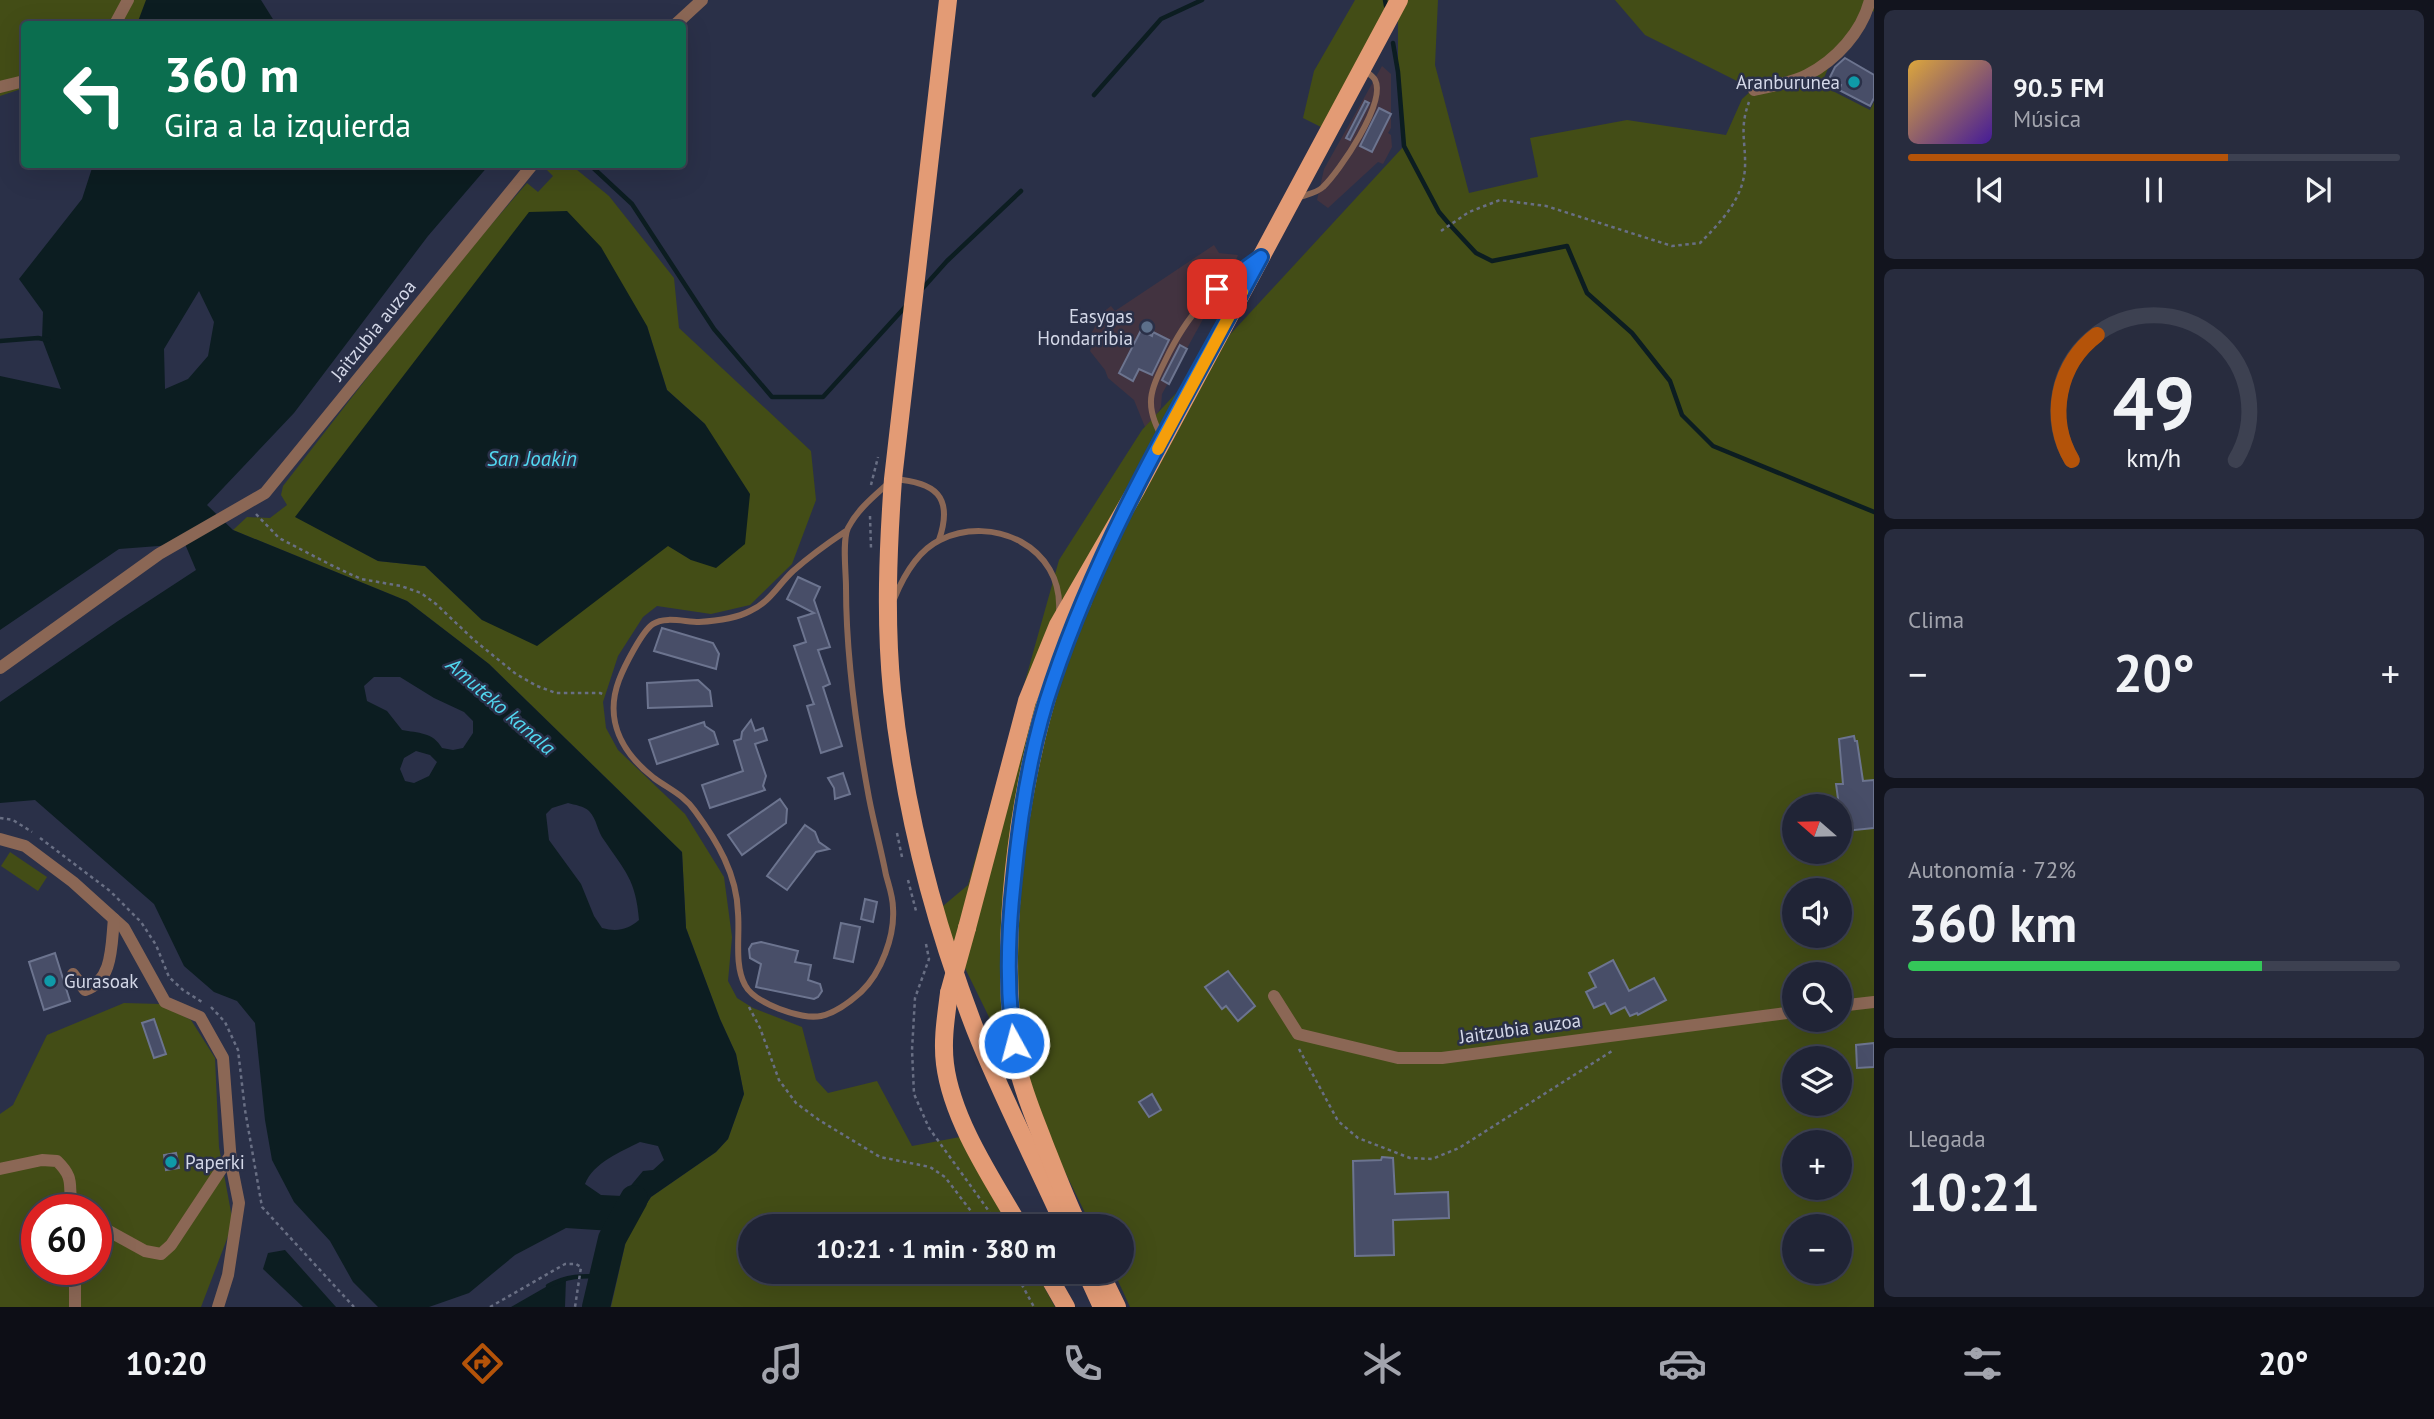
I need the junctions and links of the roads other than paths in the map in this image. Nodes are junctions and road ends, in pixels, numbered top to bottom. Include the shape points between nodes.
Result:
1 (128, 0) edge
2 (702, 0) edge
3 (948, 0) edge
4 (1399, 0) edge
5 (1870, 0) edge
6 (117, 21) edge
7 (679, 21) edge
8 (1362, 69) junction
9 (21, 81) edge
10 (3, 84) edge
11 (1754, 90) road end
12 (530, 168) edge
13 (1292, 200) junction
14 (1261, 257) junction
15 (1163, 439) junction
16 (893, 479) junction
17 (1136, 490) junction
18 (846, 531) junction
19 (939, 540) junction
20 (888, 613) junction
21 (1058, 625) junction
22 (0, 668) edge
23 (0, 839) edge
24 (114, 919) junction
25 (73, 974) dead end
26 (1274, 996) dead end
27 (1874, 1002) edge
28 (1852, 1005) edge
29 (1782, 1014) edge
30 (1027, 1141) junction
31 (230, 1156) junction
32 (0, 1169) edge
33 (70, 1194) edge
34 (1069, 1207) junction
35 (1013, 1214) edge
36 (1059, 1214) edge
37 (1072, 1214) edge
38 (112, 1232) edge
39 (1053, 1284) edge
40 (1091, 1284) edge
41 (1106, 1284) edge
42 (75, 1285) edge
43 (75, 1307) edge
44 (218, 1307) edge
45 (1066, 1307) edge
46 (1102, 1307) edge
47 (1117, 1307) edge

1 - 6 street
2 - 7 street
3 - 16 main road
4 - 8 main road
5 - 11 street via 1853,37 1832,59 1806,76
8 - 13 main road
8 - 13 lane via 1375,80 1377,93 1367,123 1347,158 1321,189
9 - 10 street
12 - 22 street, Jaitzubia auzoa via 265,493 159,554
13 - 14 main road
14 - 15 main road
14 - 15 lane via 1217,289 1177,335 1152,388 1150,408
15 - 17 main road
16 - 18 lane via 860,510
16 - 19 lane via 913,481 938,493 944,525
16 - 20 main road
17 - 21 main road
17 - 34 main road via 1076,616 1051,684 1018,833 1010,920 1010,1017 1031,1110
18 - 18 lane via 846,640 869,796 893,907 892,926 873,979 842,1006 820,1016 781,1010 746,988 741,975 735,883 727,862 694,809 675,789 656,780 622,743 614,725 615,700 619,680 652,624 747,613 768,601 792,572
19 - 20 lane via 912,565
19 - 21 lane via 975,530 1001,532 1023,541 1042,560 1057,587
20 - 30 main road via 892,690 908,803 935,913 977,1033
21 - 35 main road, bridge via 1027,701 949,993 943,1032 953,1098
23 - 24 street via 25,846
24 - 25 street via 109,966 96,986 85,990
24 - 31 street via 124,928 165,1002 200,1017 223,1058
26 - 29 street, Jaitzubia auzoa via 1298,1034 1398,1058 1441,1058
27 - 28 street
30 - 34 main road
30 - 36 main road
31 - 38 street via 161,1254 145,1251
31 - 44 street via 239,1203
32 - 33 street via 57,1161 68,1171
34 - 37 main road
39 - 45 main road
40 - 46 main road
41 - 47 main road
42 - 43 street

